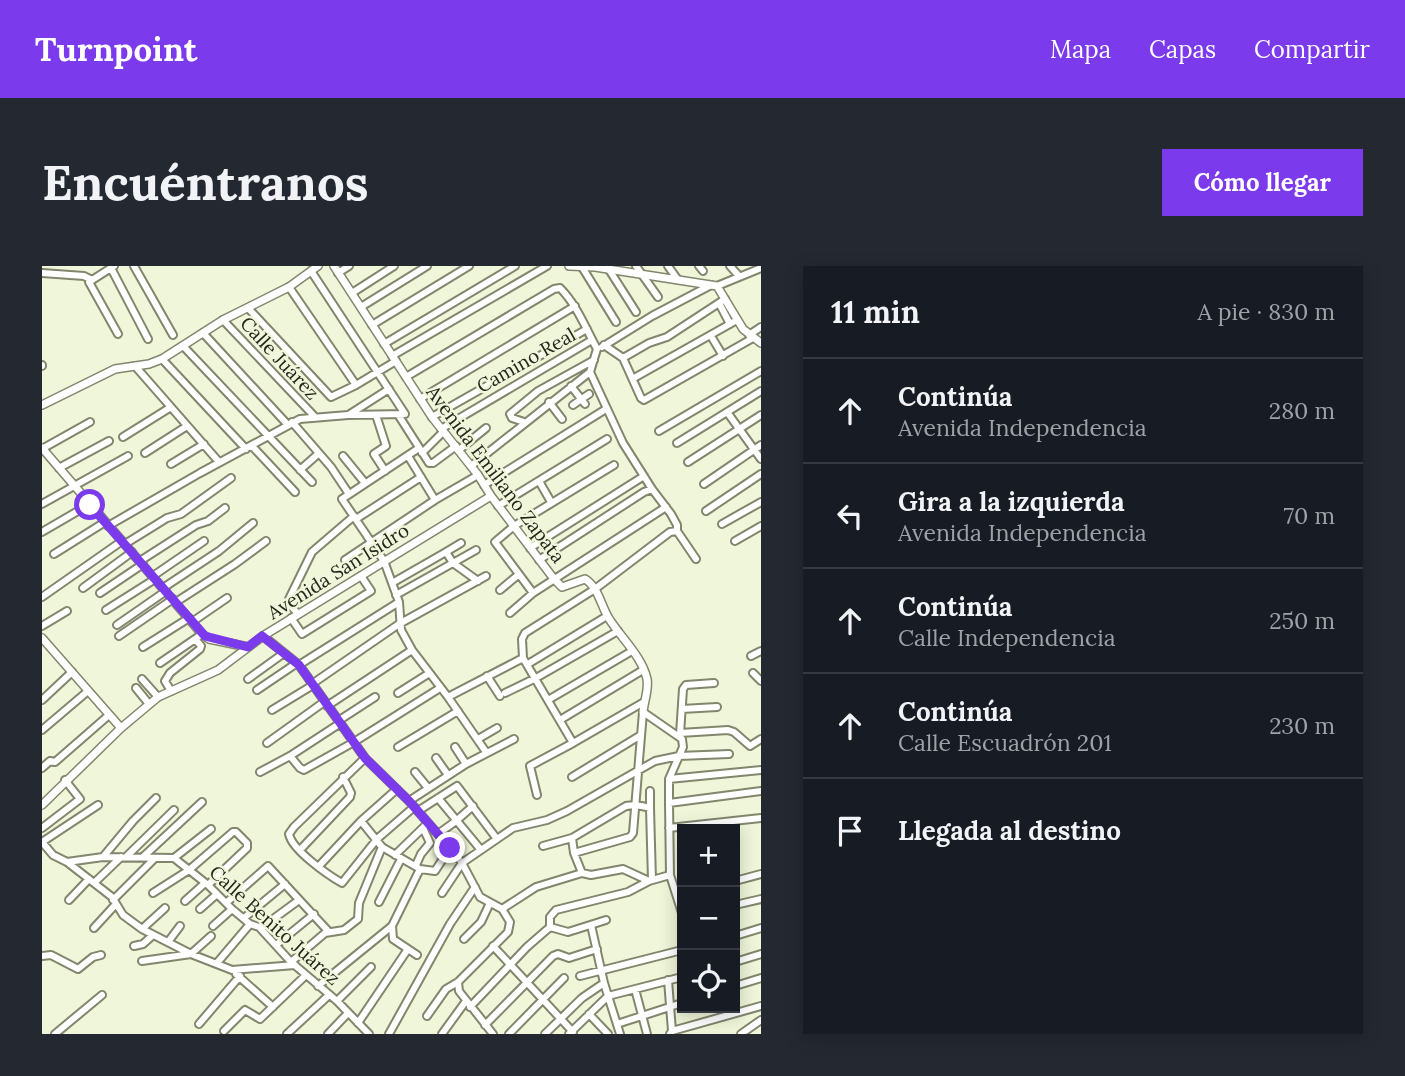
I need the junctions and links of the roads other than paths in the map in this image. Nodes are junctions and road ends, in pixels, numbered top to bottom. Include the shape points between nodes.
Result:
1 (134, 266) edge
2 (318, 266) edge
3 (349, 266) edge
4 (394, 266) edge
5 (427, 266) edge
6 (469, 266) edge
7 (515, 266) edge
8 (547, 266) edge
9 (569, 266) edge
10 (594, 266) edge
11 (636, 266) edge
12 (668, 266) edge
13 (730, 266) edge
14 (112, 267) edge
15 (582, 267) edge
16 (608, 267) edge
17 (761, 268) edge
18 (336, 269) edge
19 (311, 271) junction
20 (42, 273) edge
21 (641, 274) junction
22 (739, 276) junction
23 (92, 280) junction
24 (678, 280) junction
25 (487, 283) junction
26 (714, 286) junction
27 (289, 287) junction
28 (352, 293) junction
29 (495, 295) junction
30 (658, 297) dead end
31 (722, 301) junction
32 (575, 306) junction
33 (360, 307) junction
34 (248, 308) junction
35 (636, 312) dead end
36 (223, 320) junction
37 (616, 322) dead end
38 (734, 322) junction
39 (372, 325) junction
40 (761, 327) edge
41 (587, 329) junction
42 (203, 333) junction
43 (118, 334) dead end
44 (173, 335) dead end
45 (711, 336) junction
46 (751, 336) junction
47 (148, 339) dead end
48 (592, 340) junction
49 (761, 343) edge
50 (384, 344) junction
51 (184, 347) junction
52 (600, 347) junction
53 (553, 349) junction
54 (723, 356) junction
55 (561, 358) junction
56 (623, 358) junction
57 (162, 359) junction
58 (394, 359) junction
59 (594, 360) junction
60 (135, 366) junction
61 (573, 370) junction
62 (378, 372) junction
63 (590, 372) junction
64 (758, 373) edge
65 (406, 377) junction
66 (634, 378) junction
67 (580, 379) junction
68 (761, 382) edge
69 (356, 385) junction
70 (571, 386) junction
71 (389, 389) junction
72 (761, 391) edge
73 (589, 394) dead end
74 (470, 396) junction
75 (420, 399) junction
76 (583, 401) junction
77 (549, 402) junction
78 (42, 405) edge
79 (573, 405) dead end
80 (171, 407) junction
81 (477, 407) junction
82 (606, 409) junction
83 (727, 412) junction
84 (348, 415) junction
85 (376, 415) junction
86 (761, 415) edge
87 (399, 416) junction
88 (315, 417) junction
89 (432, 417) junction
90 (562, 419) dead end
91 (90, 422) dead end
92 (524, 422) junction
93 (290, 424) junction
94 (187, 426) junction
95 (486, 428) dead end
96 (442, 430) junction
97 (738, 430) junction
98 (659, 431) dead end
99 (268, 436) junction
100 (123, 437) dead end
101 (607, 439) dead end
102 (109, 441) dead end
103 (677, 443) dead end
104 (204, 444) junction
105 (761, 445) edge
106 (249, 447) junction
107 (457, 448) junction
108 (42, 449) edge
109 (421, 450) junction
110 (754, 450) junction
111 (145, 453) dead end
112 (318, 454) junction
113 (128, 456) dead end
114 (343, 456) dead end
115 (408, 456) junction
116 (761, 459) edge
117 (219, 462) junction
118 (688, 462) dead end
119 (171, 464) dead end
120 (614, 465) dead end
121 (471, 466) junction
122 (59, 468) junction
123 (300, 470) junction
124 (386, 471) junction
125 (761, 474) edge
126 (478, 475) junction
127 (644, 476) junction
128 (421, 477) junction
129 (231, 478) dead end
130 (539, 481) junction
131 (312, 482) dead end
132 (365, 484) junction
133 (704, 484) dead end
134 (484, 485) junction
135 (75, 487) junction
136 (652, 489) junction
137 (296, 492) dead end
138 (349, 494) junction
139 (491, 496) junction
140 (609, 498) junction
141 (435, 500) junction
142 (551, 502) junction
143 (761, 502) edge
144 (42, 504) edge
145 (90, 505) junction
146 (498, 506) junction
147 (225, 508) dead end
148 (666, 508) junction
149 (616, 509) junction
150 (706, 511) dead end
151 (355, 517) junction
152 (253, 523) dead end
153 (107, 524) junction
154 (722, 524) dead end
155 (514, 526) junction
156 (761, 526) edge
157 (677, 531) junction
158 (42, 532) edge
159 (204, 541) dead end
160 (266, 541) dead end
161 (735, 541) dead end
162 (124, 542) junction
163 (370, 542) junction
164 (461, 543) dead end
165 (530, 548) junction
166 (476, 550) dead end
167 (132, 552) junction
168 (446, 552) junction
169 (54, 554) dead end
170 (696, 559) dead end
171 (345, 560) dead end
172 (539, 560) junction
173 (384, 561) junction
174 (142, 562) junction
175 (453, 563) junction
176 (518, 575) junction
177 (361, 576) junction
178 (486, 576) dead end
179 (154, 577) junction
180 (554, 579) junction
181 (478, 580) junction
182 (392, 583) junction
183 (83, 588) dead end
184 (595, 589) junction
185 (165, 590) junction
186 (500, 590) dead end
187 (100, 593) dead end
188 (533, 593) junction
189 (42, 597) edge
190 (227, 598) dead end
191 (397, 599) junction
192 (175, 600) junction
193 (106, 610) dead end
194 (67, 611) dead end
195 (510, 613) dead end
196 (295, 616) junction
197 (607, 616) junction
198 (190, 620) junction
199 (399, 624) junction
200 (117, 625) dead end
201 (42, 626) edge
202 (618, 631) junction
203 (202, 634) junction
204 (119, 636) dead end
205 (262, 636) junction
206 (42, 638) edge
207 (195, 639) junction
208 (143, 647) dead end
209 (248, 647) junction
210 (412, 650) junction
211 (632, 651) junction
212 (761, 651) edge
213 (284, 653) junction
214 (751, 656) dead end
215 (526, 661) junction
216 (160, 663) dead end
217 (298, 664) junction
218 (643, 670) junction
219 (72, 672) junction
220 (753, 673) dead end
221 (428, 674) junction
222 (488, 676) junction
223 (536, 678) junction
224 (142, 679) dead end
225 (248, 679) dead end
226 (761, 681) edge
227 (714, 683) dead end
228 (313, 684) junction
229 (136, 688) dead end
230 (440, 688) junction
231 (257, 690) dead end
232 (88, 691) junction
233 (171, 691) junction
234 (398, 693) dead end
235 (158, 696) junction
236 (375, 696) dead end
237 (448, 697) junction
238 (42, 700) edge
239 (548, 700) junction
240 (644, 702) junction
241 (149, 704) junction
242 (325, 704) junction
243 (717, 707) dead end
244 (682, 709) junction
245 (272, 710) dead end
246 (458, 711) junction
247 (643, 712) junction
248 (109, 715) junction
249 (560, 720) junction
250 (339, 722) junction
251 (121, 728) junction
252 (498, 728) dead end
253 (42, 730) edge
254 (641, 734) junction
255 (680, 735) junction
256 (478, 739) junction
257 (514, 739) dead end
258 (761, 739) edge
259 (354, 742) junction
260 (267, 743) dead end
261 (573, 743) junction
262 (398, 747) dead end
263 (455, 747) dead end
264 (486, 752) junction
265 (729, 754) dead end
266 (290, 756) junction
267 (679, 756) junction
268 (365, 758) junction
269 (436, 758) dead end
270 (466, 764) junction
271 (42, 768) edge
272 (638, 769) junction
273 (761, 770) edge
274 (260, 772) dead end
275 (415, 772) dead end
276 (448, 775) junction
277 (572, 776) dead end
278 (343, 777) junction
279 (669, 779) junction
280 (65, 780) junction
281 (428, 788) junction
282 (397, 789) junction
283 (761, 790) edge
284 (650, 791) dead end
285 (537, 795) dead end
286 (156, 798) dead end
287 (438, 798) junction
288 (409, 801) junction
289 (202, 802) dead end
290 (669, 803) junction
291 (635, 804) junction
292 (42, 805) edge
293 (98, 805) dead end
294 (473, 806) junction
295 (650, 808) junction
296 (416, 809) junction
297 (174, 810) dead end
298 (761, 818) edge
299 (361, 821) junction
300 (456, 821) junction
301 (426, 826) junction
302 (42, 828) edge
303 (669, 828) junction
304 (211, 829) dead end
305 (438, 834) junction
306 (572, 838) junction
307 (377, 839) junction
308 (497, 839) junction
309 (42, 842) edge
310 (543, 846) dead end
311 (382, 847) junction
312 (450, 848) junction
313 (300, 850) junction
314 (481, 850) junction
315 (574, 853) junction
316 (103, 857) junction
317 (123, 857) junction
318 (143, 857) junction
319 (398, 857) junction
320 (155, 858) junction
321 (174, 858) junction
322 (67, 862) junction
323 (462, 863) junction
324 (319, 866) junction
325 (418, 867) junction
326 (651, 869) junction
327 (190, 870) junction
328 (582, 873) junction
329 (761, 874) edge
330 (636, 875) junction
331 (670, 875) junction
332 (740, 880) edge
333 (91, 881) junction
334 (651, 881) junction
335 (206, 884) junction
336 (285, 884) junction
337 (475, 887) junction
338 (677, 890) edge
339 (153, 893) dead end
340 (217, 894) junction
341 (442, 894) dead end
342 (761, 898) edge
343 (69, 900) dead end
344 (299, 900) junction
345 (185, 901) dead end
346 (115, 902) junction
347 (379, 902) dead end
348 (226, 904) junction
349 (490, 904) junction
350 (740, 904) edge
351 (165, 908) dead end
352 (200, 909) dead end
353 (232, 909) junction
354 (502, 909) junction
355 (314, 914) junction
356 (244, 918) junction
357 (606, 920) dead end
358 (250, 923) junction
359 (591, 925) junction
360 (180, 926) dead end
361 (213, 926) dead end
362 (391, 926) junction
363 (550, 927) junction
364 (94, 928) dead end
365 (761, 928) edge
366 (142, 929) junction
367 (261, 929) junction
368 (329, 932) junction
369 (740, 934) edge
370 (153, 935) junction
371 (211, 936) dead end
372 (464, 939) dead end
373 (168, 942) junction
374 (276, 945) junction
375 (134, 946) dead end
376 (493, 946) junction
377 (408, 949) junction
378 (597, 949) junction
379 (677, 951) edge
380 (191, 954) junction
381 (416, 954) dead end
382 (761, 954) edge
383 (101, 955) dead end
384 (42, 956) edge
385 (740, 960) edge
386 (142, 961) dead end
387 (216, 963) junction
388 (293, 964) junction
389 (510, 964) junction
390 (371, 967) dead end
391 (232, 970) junction
392 (601, 972) junction
393 (240, 976) junction
394 (305, 976) junction
395 (580, 976) dead end
396 (677, 977) edge
397 (564, 978) dead end
398 (761, 978) edge
399 (668, 980) junction
400 (527, 981) junction
401 (458, 982) junction
402 (604, 983) junction
403 (740, 984) edge
404 (318, 986) junction
405 (635, 989) junction
406 (102, 995) dead end
407 (329, 995) junction
408 (608, 996) junction
409 (544, 999) junction
410 (337, 1001) junction
411 (468, 1004) junction
412 (677, 1005) edge
413 (761, 1006) edge
414 (273, 1007) junction
415 (669, 1007) junction
416 (740, 1010) edge
417 (348, 1013) junction
418 (728, 1013) edge
419 (589, 1014) junction
420 (427, 1016) dead end
421 (642, 1016) junction
422 (562, 1019) junction
423 (761, 1020) edge
424 (358, 1023) junction
425 (199, 1024) dead end
426 (617, 1024) junction
427 (485, 1025) junction
428 (224, 1031) dead end
429 (671, 1032) edge
430 (572, 1033) edge
431 (745, 1033) edge
432 (55, 1034) edge
433 (287, 1034) edge
434 (328, 1034) edge
435 (367, 1034) edge
436 (389, 1034) edge
437 (442, 1034) edge
438 (493, 1034) edge
439 (509, 1034) edge
440 (545, 1034) edge
441 (608, 1034) edge
442 (620, 1034) edge
443 (648, 1034) edge

1 - 44 street
2 - 19 main road
3 - 18 street
4 - 28 street
5 - 33 street
6 - 39 street
7 - 25 street
8 - 29 street
9 - 15 main road
10 - 15 main road
10 - 16 main road
11 - 21 street
12 - 24 street
13 - 22 street
14 - 23 street
14 - 47 street
15 - 37 street
16 - 21 main road
16 - 35 street
17 - 22 street
18 - 28 main road, Avenida Emiliano Zapata
19 - 27 main road
19 - 62 street
20 - 23 street via 84,275
21 - 24 main road
21 - 30 street
22 - 26 street
23 - 43 street via 89,282
24 - 26 main road
25 - 29 street
25 - 50 street
26 - 31 main road
26 - 52 street
27 - 34 main road
27 - 69 street
28 - 33 main road, Avenida Emiliano Zapata
29 - 58 street
31 - 38 main road
31 - 56 street via 667,337
32 - 41 street
32 - 65 street via 560,288 554,289
32 - 75 street
33 - 39 main road, Avenida Emiliano Zapata
34 - 36 main road
34 - 69 street via 331,397
36 - 42 main road
36 - 88 street, Calle Juárez
38 - 45 street
38 - 46 main road
39 - 50 main road, Avenida Emiliano Zapata
40 - 46 street
41 - 48 street
41 - 53 street
42 - 51 main road
42 - 93 street
45 - 54 street
45 - 66 street
46 - 49 main road
46 - 54 street
48 - 52 street
48 - 55 street, Camino Real
50 - 58 main road, Avenida Emiliano Zapata
51 - 57 main road
51 - 99 street
52 - 56 street
52 - 59 street
53 - 55 street
53 - 74 street
54 - 66 street via 645,400
55 - 81 street, Camino Real
56 - 66 street
57 - 60 main road
57 - 106 street
58 - 62 street
58 - 65 main road, Avenida Emiliano Zapata
59 - 61 street
59 - 63 street
60 - 78 main road via 115,369
60 - 80 street
61 - 67 street
61 - 92 street via 510,414
62 - 69 street
62 - 71 street
63 - 67 street
63 - 82 street
64 - 68 street
64 - 98 street
65 - 75 main road, Avenida Emiliano Zapata
67 - 70 street
70 - 76 street
70 - 77 street
71 - 84 street
71 - 87 street via 406,412
72 - 83 street
73 - 76 street
74 - 81 street
74 - 89 street
75 - 89 main road, Avenida Emiliano Zapata
76 - 79 street
77 - 90 street
77 - 92 street
80 - 94 street
80 - 100 street
81 - 96 street, Camino Real
82 - 127 street
82 - 134 street
83 - 97 street
83 - 103 street
84 - 85 street
84 - 88 street
85 - 87 street
85 - 124 street via 386,446 374,454
86 - 97 street
87 - 109 street
88 - 93 street
89 - 96 main road, Avenida Emiliano Zapata
91 - 108 street
92 - 121 street
93 - 99 street
93 - 112 street
94 - 104 street
94 - 111 street
95 - 107 street
96 - 107 main road, Avenida Emiliano Zapata
96 - 109 street, Camino Real
97 - 110 street
97 - 118 street
99 - 106 street
99 - 123 street
101 - 130 street
102 - 122 street
104 - 117 street
104 - 119 street
105 - 110 street
106 - 117 street
106 - 137 street
107 - 109 street via 433,463
107 - 121 main road, Avenida Emiliano Zapata
108 - 122 main road
109 - 115 street, Camino Real
110 - 116 street
110 - 133 street
112 - 123 street
112 - 138 street
113 - 135 street
114 - 132 street
115 - 124 street, Camino Real
115 - 128 street
117 - 153 street
120 - 142 street
121 - 126 main road, Avenida Emiliano Zapata
122 - 135 main road
123 - 131 street
124 - 132 street, Camino Real
125 - 150 street
126 - 134 main road, Avenida Emiliano Zapata
126 - 141 street
127 - 136 street
127 - 140 street
128 - 141 street
128 - 151 street
129 - 162 street via 181,514
130 - 142 street
130 - 146 street
132 - 138 street, Camino Real
134 - 139 main road, Avenida Emiliano Zapata
135 - 144 street
135 - 145 main road
136 - 148 street
136 - 149 street
138 - 151 street, Camino Real via 342,499
139 - 146 main road, Avenida Emiliano Zapata
139 - 173 main road, Avenida San Isidro
140 - 149 street
140 - 165 street
141 - 163 street
142 - 155 street
143 - 154 street
145 - 153 main road
145 - 158 street
146 - 155 main road, Avenida Emiliano Zapata
147 - 174 street
148 - 157 street
148 - 180 street
149 - 172 street
151 - 163 street
151 - 196 street via 309,556 289,599
152 - 185 street
153 - 162 main road
153 - 169 street
155 - 165 main road, Avenida Emiliano Zapata
155 - 176 street via 495,542
156 - 161 street
157 - 170 street
157 - 184 street
159 - 179 street
160 - 192 street
162 - 167 main road
162 - 189 street
163 - 171 street
163 - 173 street
164 - 168 street
165 - 172 main road, Avenida Emiliano Zapata
166 - 175 street
167 - 174 main road
167 - 183 street
168 - 175 street
168 - 182 street
172 - 180 main road, Avenida Emiliano Zapata
173 - 177 main road, Avenida San Isidro
173 - 182 street
174 - 179 main road
174 - 187 street
175 - 181 street
175 - 191 street
176 - 186 street
176 - 188 street
177 - 196 main road, Avenida San Isidro
177 - 196 street via 370,592 302,634
178 - 181 street
179 - 185 main road
179 - 193 street
180 - 184 main road, Avenida Emiliano Zapata via 562,587 585,579
180 - 188 street
181 - 199 street
182 - 191 street
184 - 197 main road
184 - 215 street via 525,633
185 - 192 main road
185 - 200 street
188 - 195 street
190 - 198 street
191 - 199 street
191 - 217 street
192 - 198 main road
192 - 204 street
194 - 201 street
196 - 205 main road, Avenida San Isidro
197 - 202 main road
197 - 215 street
198 - 203 main road
198 - 208 street
199 - 210 street
199 - 228 street
202 - 211 main road
202 - 223 street
203 - 207 street
203 - 209 main road
205 - 209 main road, Avenida San Isidro
205 - 213 street
206 - 219 main road
207 - 216 street
207 - 233 street via 201,649 170,673 165,681
209 - 233 main road, Avenida San Isidro via 218,670
210 - 221 street
210 - 242 street
211 - 218 main road
211 - 239 street
212 - 214 street
213 - 217 street
213 - 225 street
215 - 222 street
215 - 223 street
217 - 228 street
217 - 231 street
218 - 240 main road
218 - 249 street
219 - 232 main road
219 - 238 street
220 - 226 street
221 - 230 street
221 - 234 street
222 - 223 street via 503,694
222 - 237 street
223 - 239 street
224 - 235 street
227 - 244 street via 686,685
228 - 242 street
228 - 245 street
229 - 241 street
230 - 237 street
230 - 259 street
232 - 248 main road
232 - 253 street
233 - 235 main road, Avenida San Isidro
235 - 241 main road, Avenida San Isidro
236 - 250 street
237 - 246 street
239 - 249 street
240 - 247 main road
240 - 261 street
241 - 251 main road, Avenida San Isidro
242 - 250 street
242 - 260 street
243 - 244 street
244 - 255 street
246 - 256 street
246 - 262 street
247 - 254 street
247 - 255 street
248 - 251 main road
248 - 271 street
249 - 261 street
250 - 259 street
250 - 266 street
251 - 280 main road, Avenida San Isidro
252 - 256 street
254 - 272 street
254 - 277 street
255 - 258 street via 728,730 750,746
255 - 267 street via 683,747
256 - 264 street
257 - 264 street
259 - 266 street via 304,770
259 - 268 street
261 - 285 street via 530,766
263 - 270 street
264 - 270 street
265 - 267 street
266 - 274 street
267 - 272 street
267 - 279 street
268 - 278 street
268 - 282 street
269 - 276 street
270 - 276 street
272 - 291 street
272 - 308 street via 567,811 513,828
273 - 279 street
275 - 281 street
276 - 281 street
278 - 313 street via 350,797
278 - 313 street via 289,834
279 - 290 street
280 - 292 main road, Avenida San Isidro
280 - 302 street via 79,799
281 - 288 street
282 - 288 street
282 - 299 street
283 - 290 street
284 - 295 street
286 - 316 street
287 - 294 street via 457,786
287 - 296 street
287 - 300 street
288 - 296 street
289 - 318 street
290 - 303 street
291 - 295 street
291 - 306 street
291 - 315 street via 630,837
293 - 309 street
294 - 300 street
294 - 308 street
295 - 326 street
296 - 301 street
296 - 307 street
297 - 317 street
298 - 303 street
299 - 307 street
299 - 324 street
300 - 305 street
300 - 314 street
301 - 305 street
301 - 319 street
301 - 325 street via 430,843
303 - 331 street
304 - 321 street
305 - 312 street
306 - 310 street
306 - 315 street
307 - 311 street
307 - 324 street via 342,883
308 - 314 street
309 - 322 street via 52,855
311 - 319 street
311 - 368 street via 359,903 358,919 344,930
312 - 323 street
312 - 325 street via 435,872
313 - 324 street
314 - 323 street
315 - 328 street
316 - 317 street
316 - 322 street
317 - 318 street
317 - 333 street
318 - 320 street
319 - 325 street
319 - 347 street
320 - 321 street
320 - 346 street
321 - 327 street, Calle Benito Juárez
322 - 333 street
323 - 337 street
323 - 341 street
325 - 362 street
326 - 330 street
326 - 334 street
327 - 335 street, Calle Benito Juárez
327 - 335 street via 236,832 247,848
327 - 339 street
328 - 330 street via 623,869
328 - 354 street via 536,887
329 - 332 street
330 - 334 street
331 - 334 street
331 - 338 street
333 - 343 street
333 - 346 street
334 - 363 street via 628,892 556,910
335 - 340 street, Calle Benito Juárez
335 - 345 street
336 - 344 street
336 - 348 street via 266,866
336 - 356 street
337 - 349 street
337 - 436 street
340 - 348 street, Calle Benito Juárez
340 - 352 street
342 - 350 street
344 - 355 street
344 - 367 street
346 - 364 street
346 - 366 street via 123,915
348 - 353 street, Calle Benito Juárez
349 - 354 street
349 - 372 street via 481,922
351 - 366 street
353 - 356 street, Calle Benito Juárez
353 - 361 street
354 - 376 street via 510,922 508,932
355 - 368 street
355 - 374 street
356 - 358 street, Calle Benito Juárez
357 - 359 street
358 - 367 street, Calle Benito Juárez
358 - 387 street
359 - 363 street via 568,932
359 - 378 street
360 - 373 street
362 - 377 street via 393,939
362 - 404 street
363 - 389 street
365 - 369 street
366 - 370 street
367 - 374 street, Calle Benito Juárez
368 - 388 street
370 - 373 street
370 - 375 street
371 - 380 street
373 - 380 street
374 - 388 street, Calle Benito Juárez
376 - 389 street
376 - 401 street
377 - 381 street
377 - 424 street
378 - 392 street
378 - 400 street via 569,958 558,954
379 - 392 street
380 - 386 street
380 - 387 street
382 - 385 street
383 - 384 street via 78,969 51,955
387 - 391 street
388 - 391 street
388 - 394 street, Calle Benito Juárez
389 - 400 street
389 - 411 street
390 - 410 street
391 - 393 street
392 - 395 street
392 - 402 street
393 - 414 street
393 - 425 street
394 - 404 street, Calle Benito Juárez
394 - 414 street
396 - 399 street
397 - 409 street
398 - 403 street
399 - 405 street
399 - 415 street
400 - 409 street
400 - 427 street
401 - 411 street
401 - 420 street via 446,989
402 - 408 street
402 - 422 street
404 - 407 street, Calle Benito Juárez
405 - 408 street
405 - 421 street
406 - 432 street
407 - 410 street, Calle Benito Juárez
407 - 433 street
408 - 419 street
408 - 426 street
409 - 422 street
409 - 439 street
410 - 417 street, Calle Benito Juárez
411 - 427 street
411 - 437 street
412 - 415 street
413 - 416 street
414 - 428 street via 260,1019 245,1010
415 - 421 street
415 - 429 street
417 - 424 street, Calle Benito Juárez
417 - 434 street
418 - 429 street
419 - 430 street
419 - 441 street
421 - 426 street
421 - 443 street
422 - 430 street
422 - 440 street
423 - 431 street
424 - 435 street, Calle Benito Juárez
426 - 442 street
427 - 438 street

